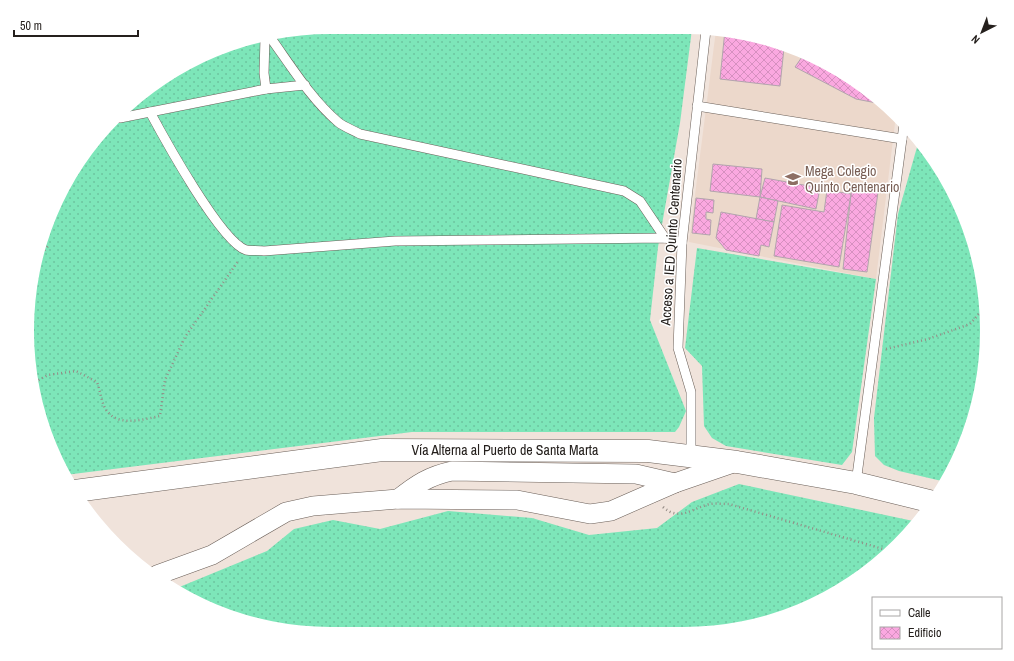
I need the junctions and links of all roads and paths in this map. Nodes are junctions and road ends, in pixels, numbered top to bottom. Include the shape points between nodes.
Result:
1 (705, 35) edge
2 (272, 40) edge
3 (265, 42) edge
4 (305, 85) junction
5 (266, 89) junction
6 (697, 106) junction
7 (150, 112) junction
8 (125, 117) edge
9 (903, 132) edge
10 (902, 139) junction
11 (666, 238) junction
12 (682, 243) junction
13 (49, 245) dead end
14 (46, 249) edge
15 (246, 250) junction
16 (979, 314) edge
17 (873, 351) junction
18 (39, 380) edge
19 (691, 455) junction
20 (737, 462) junction
21 (675, 483) junction
22 (856, 483) junction
23 (81, 490) edge
24 (648, 494) junction
25 (398, 499) junction
26 (926, 501) edge
27 (883, 549) edge
28 (162, 574) edge

1 - 6 lane, Acceso a IED Quinto Centenario
2 - 4 lane
3 - 5 lane
4 - 5 lane
4 - 11 lane via 339,123 360,134 624,191 640,201
5 - 7 lane
6 - 10 lane
6 - 12 lane, Acceso a IED Quinto Centenario
7 - 8 lane
7 - 15 lane via 174,158 219,225 236,244
9 - 10 lane
10 - 17 lane
11 - 12 lane
11 - 15 lane via 395,241 264,251
12 - 19 lane, Acceso a IED Quinto Centenario via 678,348 691,392
13 - 14 path
15 - 18 path via 185,338 165,380 160,416 129,422 111,416 104,406 98,382 76,371 48,374
16 - 17 path via 970,324 928,339
17 - 22 lane
19 - 20 main road, Vía Alterna al Puerto de Santa Marta
19 - 23 main road, Vía Alterna al Puerto de Santa Marta via 648,451 382,450
20 - 21 street
20 - 22 main road, Vía Alterna al Puerto de Santa Marta
21 - 24 street
21 - 25 street via 636,474 452,471 435,474
22 - 26 main road, Vía Alterna al Puerto de Santa Marta
24 - 25 street via 611,511 590,514 517,500
24 - 27 path via 668,512 686,514 710,504 729,504
25 - 28 street via 313,506 286,512 212,556

